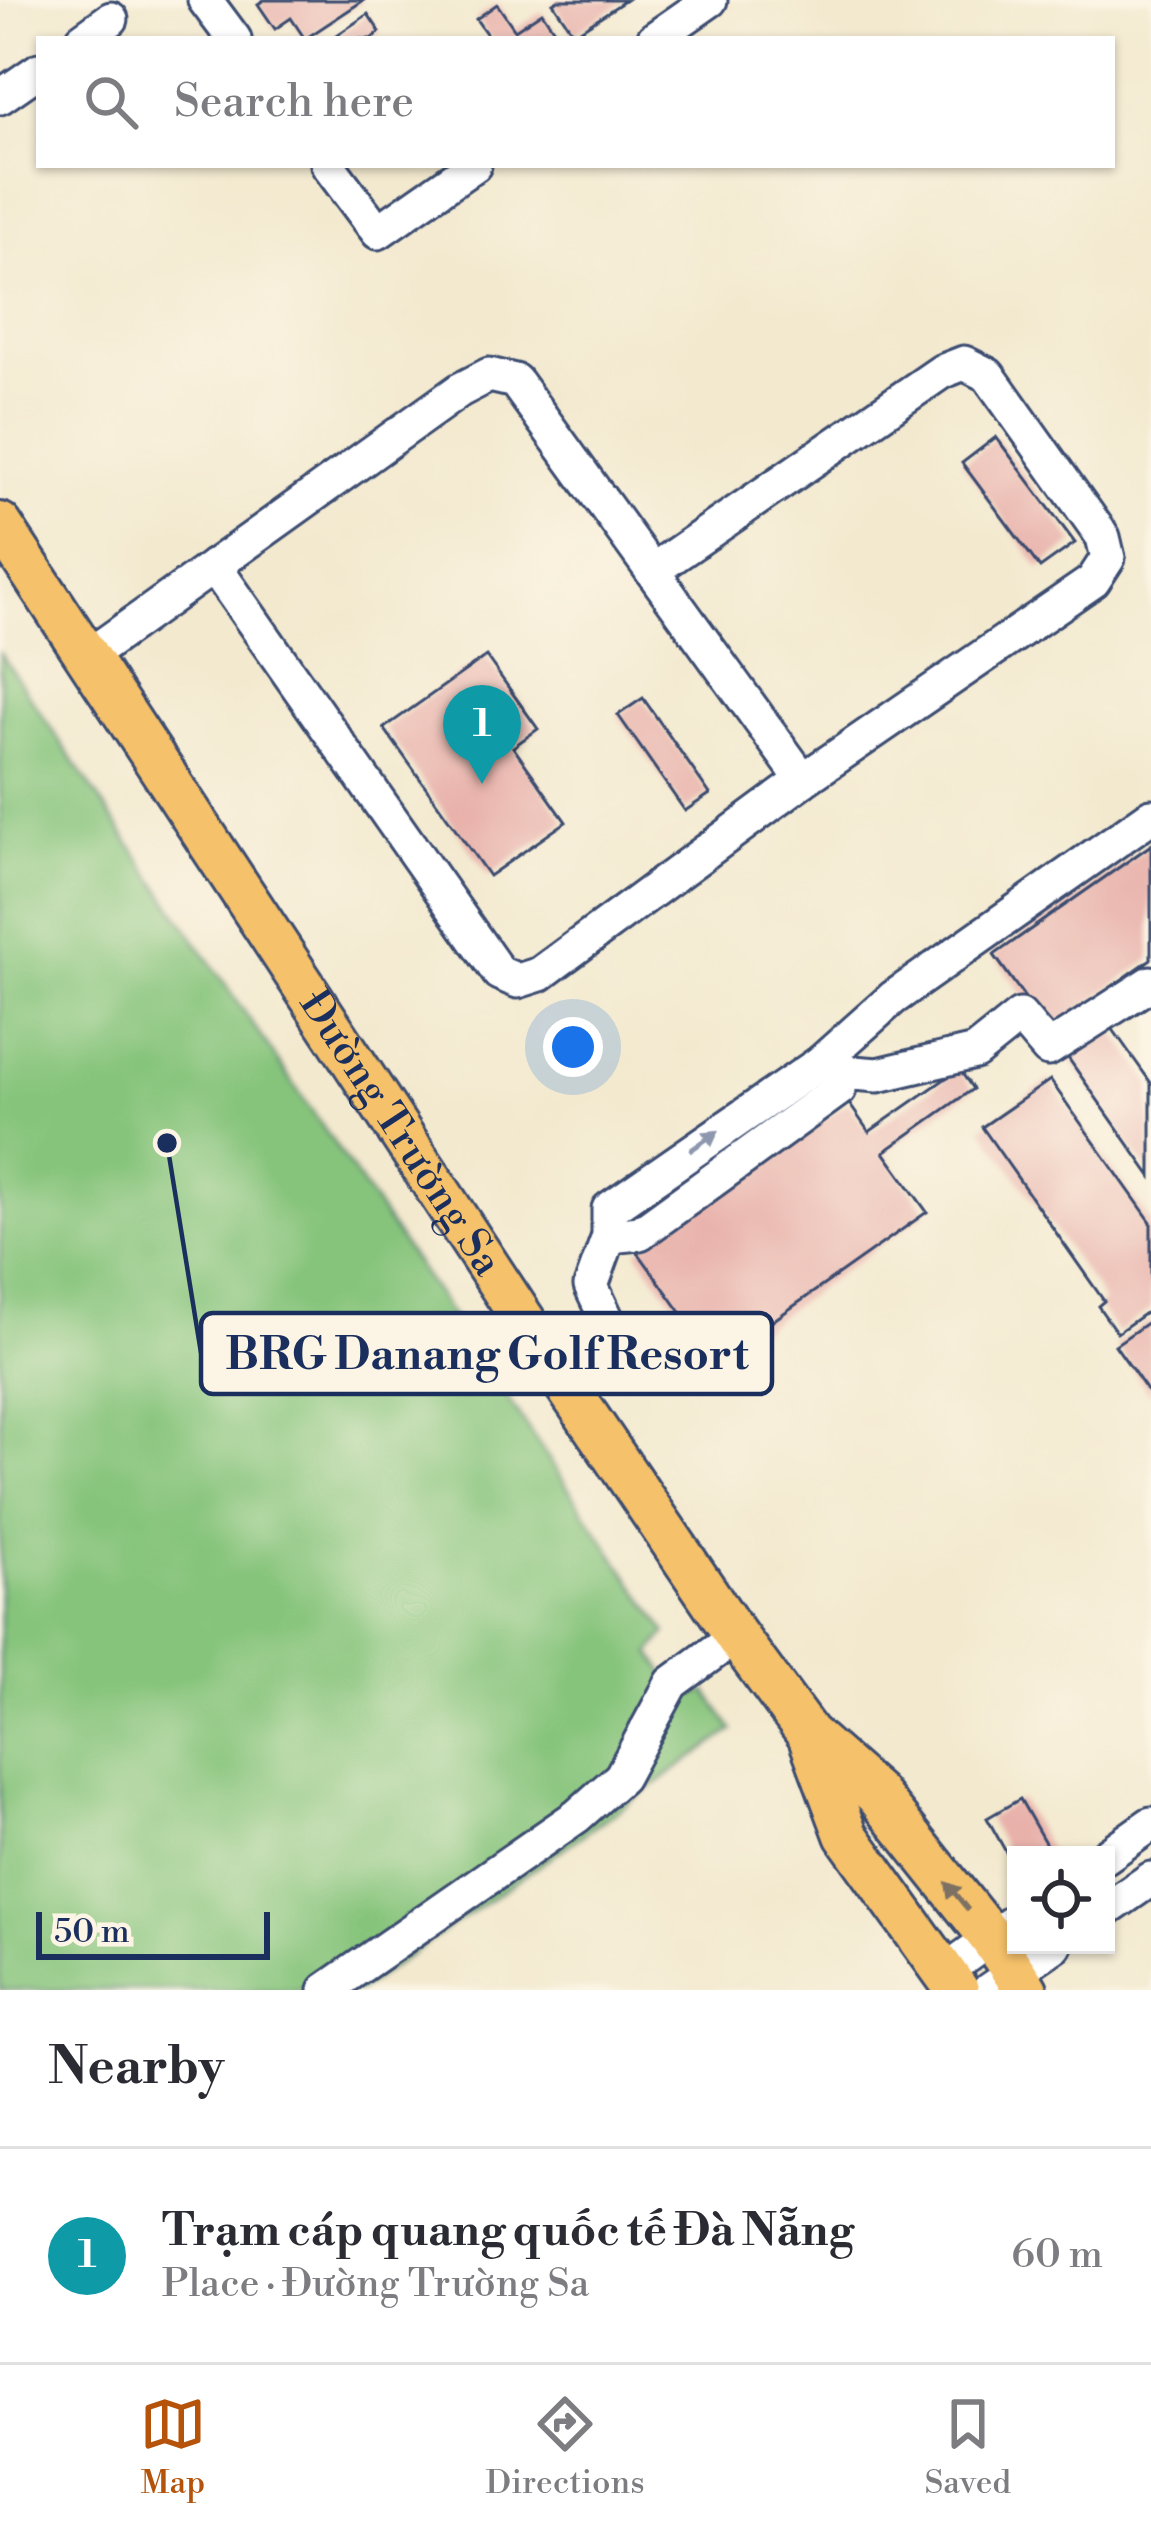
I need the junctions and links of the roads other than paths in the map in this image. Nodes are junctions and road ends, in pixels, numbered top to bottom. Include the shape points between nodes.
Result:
1 (205, 0) edge
2 (710, 0) edge
3 (111, 19) dead end
4 (86, 36) edge
5 (232, 36) edge
6 (658, 36) edge
7 (36, 72) edge
8 (0, 97) edge
9 (330, 168) edge
10 (470, 168) edge
11 (0, 524) edge
12 (214, 566) junction
13 (652, 571) junction
14 (87, 657) junction
15 (803, 779) junction
16 (1151, 816) edge
17 (1151, 983) edge
18 (830, 1068) junction
19 (550, 1361) junction
20 (736, 1636) junction
21 (808, 1734) junction
22 (1151, 1824) edge
23 (1115, 1850) edge
24 (1151, 1879) edge
25 (1115, 1904) edge
26 (1007, 1962) edge
27 (950, 1981) edge
28 (326, 1990) edge

1 - 5 street
2 - 6 street
3 - 4 street
7 - 8 street
9 - 10 street via 378,232
11 - 14 main road, Đường Trường Sa
12 - 13 street via 488,375 515,381
12 - 14 street
12 - 15 street via 499,973 518,981 540,974
13 - 15 street
13 - 15 street via 940,372 964,363 988,375 1103,536 1108,558 1093,581
14 - 19 main road, Đường Trường Sa
16 - 18 street via 893,998
17 - 18 street via 1048,1049 1020,1016 975,1052 878,1075
18 - 19 street via 839,1089 640,1233 609,1236 591,1286 606,1318
19 - 20 main road, Đường Trường Sa
20 - 21 main road, Đường Trường Sa
20 - 28 street via 672,1683 621,1777 577,1816
26 -> 21 main road, Đường Trường Sa via 876,1794
21 - 27 main road, Đường Trường Sa via 846,1835
22 - 23 street
24 - 25 street
26 - 27 street

